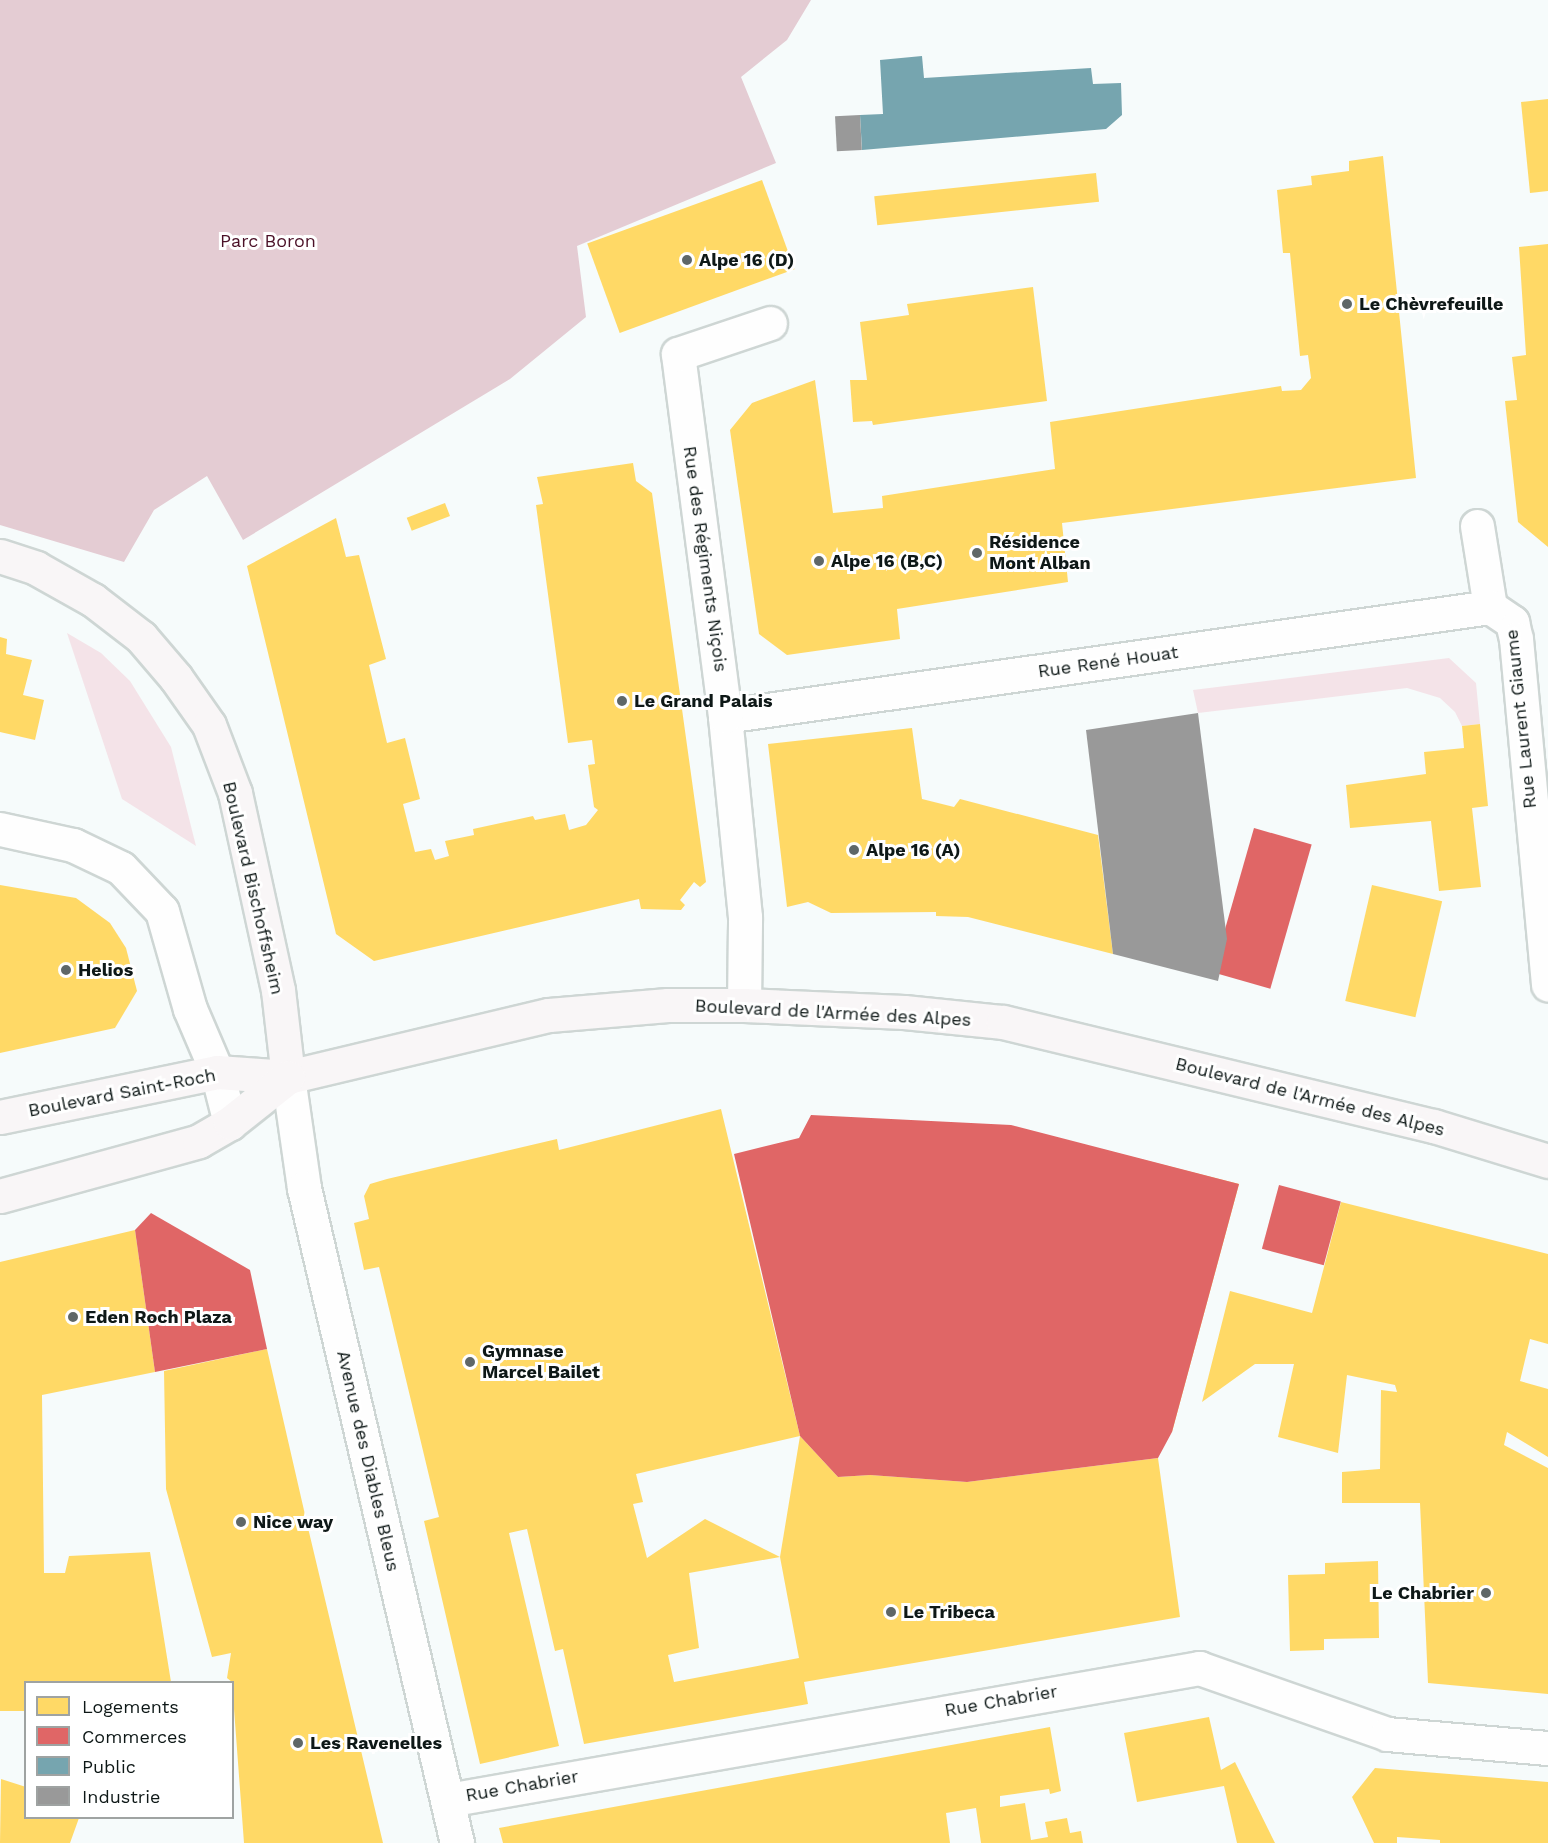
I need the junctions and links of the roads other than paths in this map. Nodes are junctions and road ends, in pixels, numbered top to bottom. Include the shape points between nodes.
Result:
1 (770, 323) dead end
2 (1477, 526) dead end
3 (0, 556) edge
4 (1490, 608) junction
5 (725, 716) junction
6 (0, 829) edge
7 (1548, 985) edge
8 (744, 1005) junction
9 (218, 1072) junction
10 (288, 1077) junction
11 (0, 1117) edge
12 (230, 1123) junction
13 (1548, 1157) edge
14 (0, 1196) edge
15 (1548, 1748) edge
16 (448, 1800) junction
17 (457, 1843) edge

1 - 5 street, Rue des Régiments Niçois via 678,354
2 - 4 street
3 - 10 main road, Boulevard Bischoffsheim via 36,568 93,600 141,637 209,725 235,793 278,990
4 - 5 street, Rue René Houat
4 - 7 street, Rue Laurent Giaume via 1512,622 1516,639
5 - 8 street, Rue des Régiments Niçois via 745,917
6 - 9 street via 73,845 121,868 162,911 190,1009
8 - 10 main road, Boulevard de l'Armée des Alpes via 668,1005 549,1015
8 - 13 main road, Boulevard de l'Armée des Alpes via 904,1012 1003,1022
9 - 10 main road, Boulevard Saint-Roch
9 - 11 main road, Boulevard Saint-Roch
9 - 12 street
10 - 12 main road
10 - 16 street, Avenue des Diables Bleus via 304,1188
12 - 14 main road via 178,1148
15 - 16 street, Rue Chabrier via 1387,1734 1199,1668
16 - 17 street, Avenue des Diables Bleus

